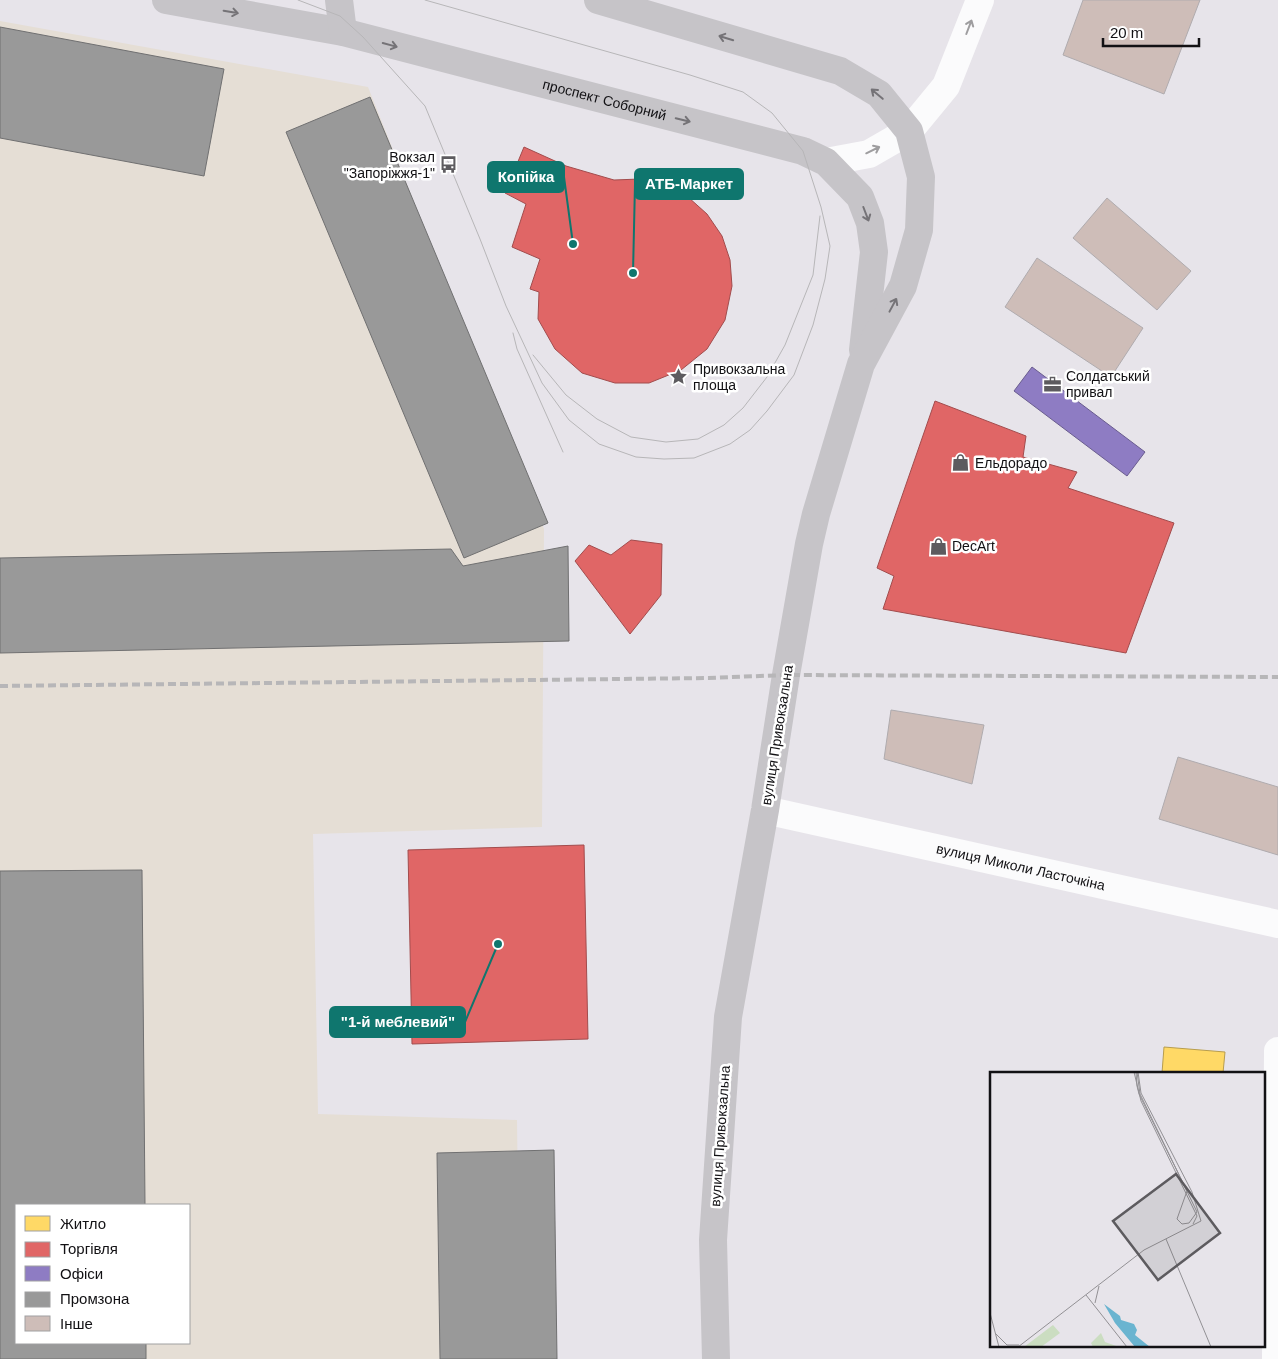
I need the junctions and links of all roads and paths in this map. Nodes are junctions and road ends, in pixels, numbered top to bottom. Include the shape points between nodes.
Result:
1 (166, 0) edge
2 (339, 0) edge
3 (598, 0) edge
4 (980, 0) edge
5 (344, 32) junction
6 (910, 131) junction
7 (826, 162) junction
8 (861, 364) junction
9 (765, 810) junction
10 (1278, 924) edge
11 (1278, 1051) edge
12 (716, 1359) edge
13 (1276, 1359) edge

1 -> 5 main road, проспект Соборний
2 - 5 main road
6 -> 3 main road via 879,94 840,71
6 -> 4 street via 946,86
5 -> 7 main road, проспект Соборний via 803,151
7 -> 6 street via 869,154
8 -> 6 main road, вулиця Привокзальна via 903,286 919,230 921,177
7 -> 8 main road, проспект Соборний via 860,197 870,223 874,252
8 - 9 main road, вулиця Привокзальна via 809,544
9 - 10 street, вулиця Миколи Ласточкіна
9 - 12 main road, вулиця Привокзальна via 728,1017 713,1240
11 - 13 street

